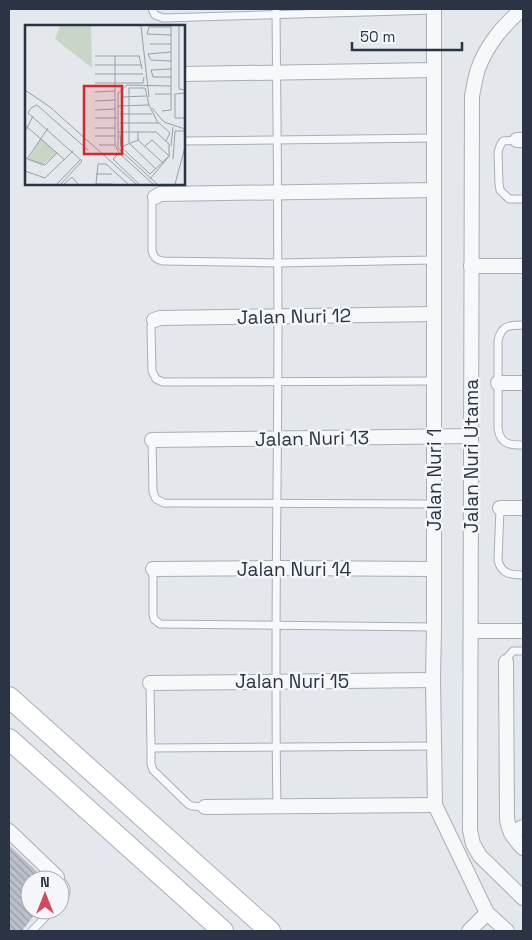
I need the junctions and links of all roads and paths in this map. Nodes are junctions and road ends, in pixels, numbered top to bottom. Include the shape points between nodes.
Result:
1 (152, 9) edge
2 (434, 9) edge
3 (522, 9) edge
4 (276, 12) edge
5 (434, 70) junction
6 (276, 72) junction
7 (185, 74) edge
8 (434, 138) junction
9 (277, 140) junction
10 (520, 140) edge
11 (185, 141) edge
12 (434, 190) junction
13 (278, 193) junction
14 (155, 197) joint
15 (523, 199) edge
16 (434, 260) junction
17 (278, 263) junction
18 (471, 266) junction
19 (523, 266) edge
20 (434, 314) junction
21 (278, 317) junction
22 (154, 320) joint
23 (523, 325) edge
24 (278, 381) junction
25 (434, 381) junction
26 (498, 383) junction
27 (523, 383) edge
28 (471, 436) junction
29 (434, 437) junction
30 (277, 438) junction
31 (152, 440) joint
32 (523, 445) edge
33 (277, 503) junction
34 (434, 504) junction
35 (500, 508) joint
36 (523, 508) edge
37 (277, 568) junction
38 (153, 570) joint
39 (434, 570) junction
40 (523, 575) edge
41 (277, 626) junction
42 (434, 627) junction
43 (471, 631) junction
44 (523, 631) edge
45 (523, 651) edge
46 (506, 662) joint
47 (433, 680) junction
48 (150, 682) joint
49 (275, 682) junction
50 (9, 697) edge
51 (9, 739) edge
52 (434, 746) junction
53 (276, 747) junction
54 (151, 748) junction
55 (435, 805) junction
56 (277, 806) junction
57 (205, 807) joint
58 (517, 830) edge
59 (9, 831) edge
60 (523, 848) edge
61 (50, 870) edge
62 (523, 898) edge
63 (487, 913) junction
64 (42, 920) edge
65 (32, 931) edge
66 (223, 931) edge
67 (270, 931) edge
68 (469, 931) edge
69 (507, 931) edge

1 - 4 lane via 155,15 163,18
2 - 4 lane
2 - 5 street, Jalan Nuri 1
3 - 18 street, Jalan Nuri Utama via 489,46 478,68 472,96
4 - 6 lane
5 - 6 street
5 - 8 street, Jalan Nuri 1
6 - 7 street
6 - 9 lane
8 - 9 lane
8 - 12 street, Jalan Nuri 1
9 - 11 lane
9 - 13 lane
10 - 15 lane via 503,141 500,146 499,184 508,199
12 - 13 street
12 - 16 street, Jalan Nuri 1
13 - 14 street via 160,194
13 - 17 lane
14 - 17 lane via 152,201 152,250 158,260
16 - 17 lane
16 - 20 street, Jalan Nuri 1
17 - 21 lane
18 - 19 street
18 - 28 street, Jalan Nuri Utama
20 - 21 street, Jalan Nuri 12
20 - 25 street, Jalan Nuri 1
21 - 22 street, Jalan Nuri 12
21 - 24 lane
22 - 24 lane via 151,327 152,371 159,381
23 - 26 lane via 507,326 499,335
24 - 25 lane
24 - 30 lane
25 - 29 street, Jalan Nuri 1
26 - 27 street
26 - 32 lane via 499,435 507,443
28 - 29 street, Jalan Nuri 13
28 - 43 street, Jalan Nuri Utama
29 - 30 street, Jalan Nuri 13
29 - 34 street, Jalan Nuri 1
30 - 31 street, Jalan Nuri 13
30 - 33 lane
31 - 33 lane via 153,492 160,502
33 - 34 lane
33 - 37 lane
34 - 39 street, Jalan Nuri 1
35 - 36 street
35 - 40 lane via 500,566 508,574
37 - 38 street, Jalan Nuri 14
37 - 39 street, Jalan Nuri 14
37 - 41 lane
38 - 41 lane via 153,614 160,624
39 - 42 street, Jalan Nuri 1
41 - 42 lane
41 - 49 lane
42 - 47 street, Jalan Nuri 1
43 - 44 street
43 - 62 street, Jalan Nuri Utama via 471,837 480,856
45 - 46 lane via 513,651
46 - 58 street via 507,818 508,828
47 - 49 street, Jalan Nuri 15
47 - 52 street, Jalan Nuri 1
48 - 49 street, Jalan Nuri 15
48 - 54 lane
49 - 53 lane
50 - 67 main road
51 - 66 main road
52 - 53 lane
52 - 55 street, Jalan Nuri 1
53 - 54 lane
53 - 56 lane
54 - 57 lane via 151,764 155,772 188,804
55 - 56 street
55 - 63 street, Jalan Nuri 1
56 - 57 street
58 - 60 street
59 - 61 street
63 - 68 street
63 - 69 street, Jalan Nuri 1
64 - 65 lane

